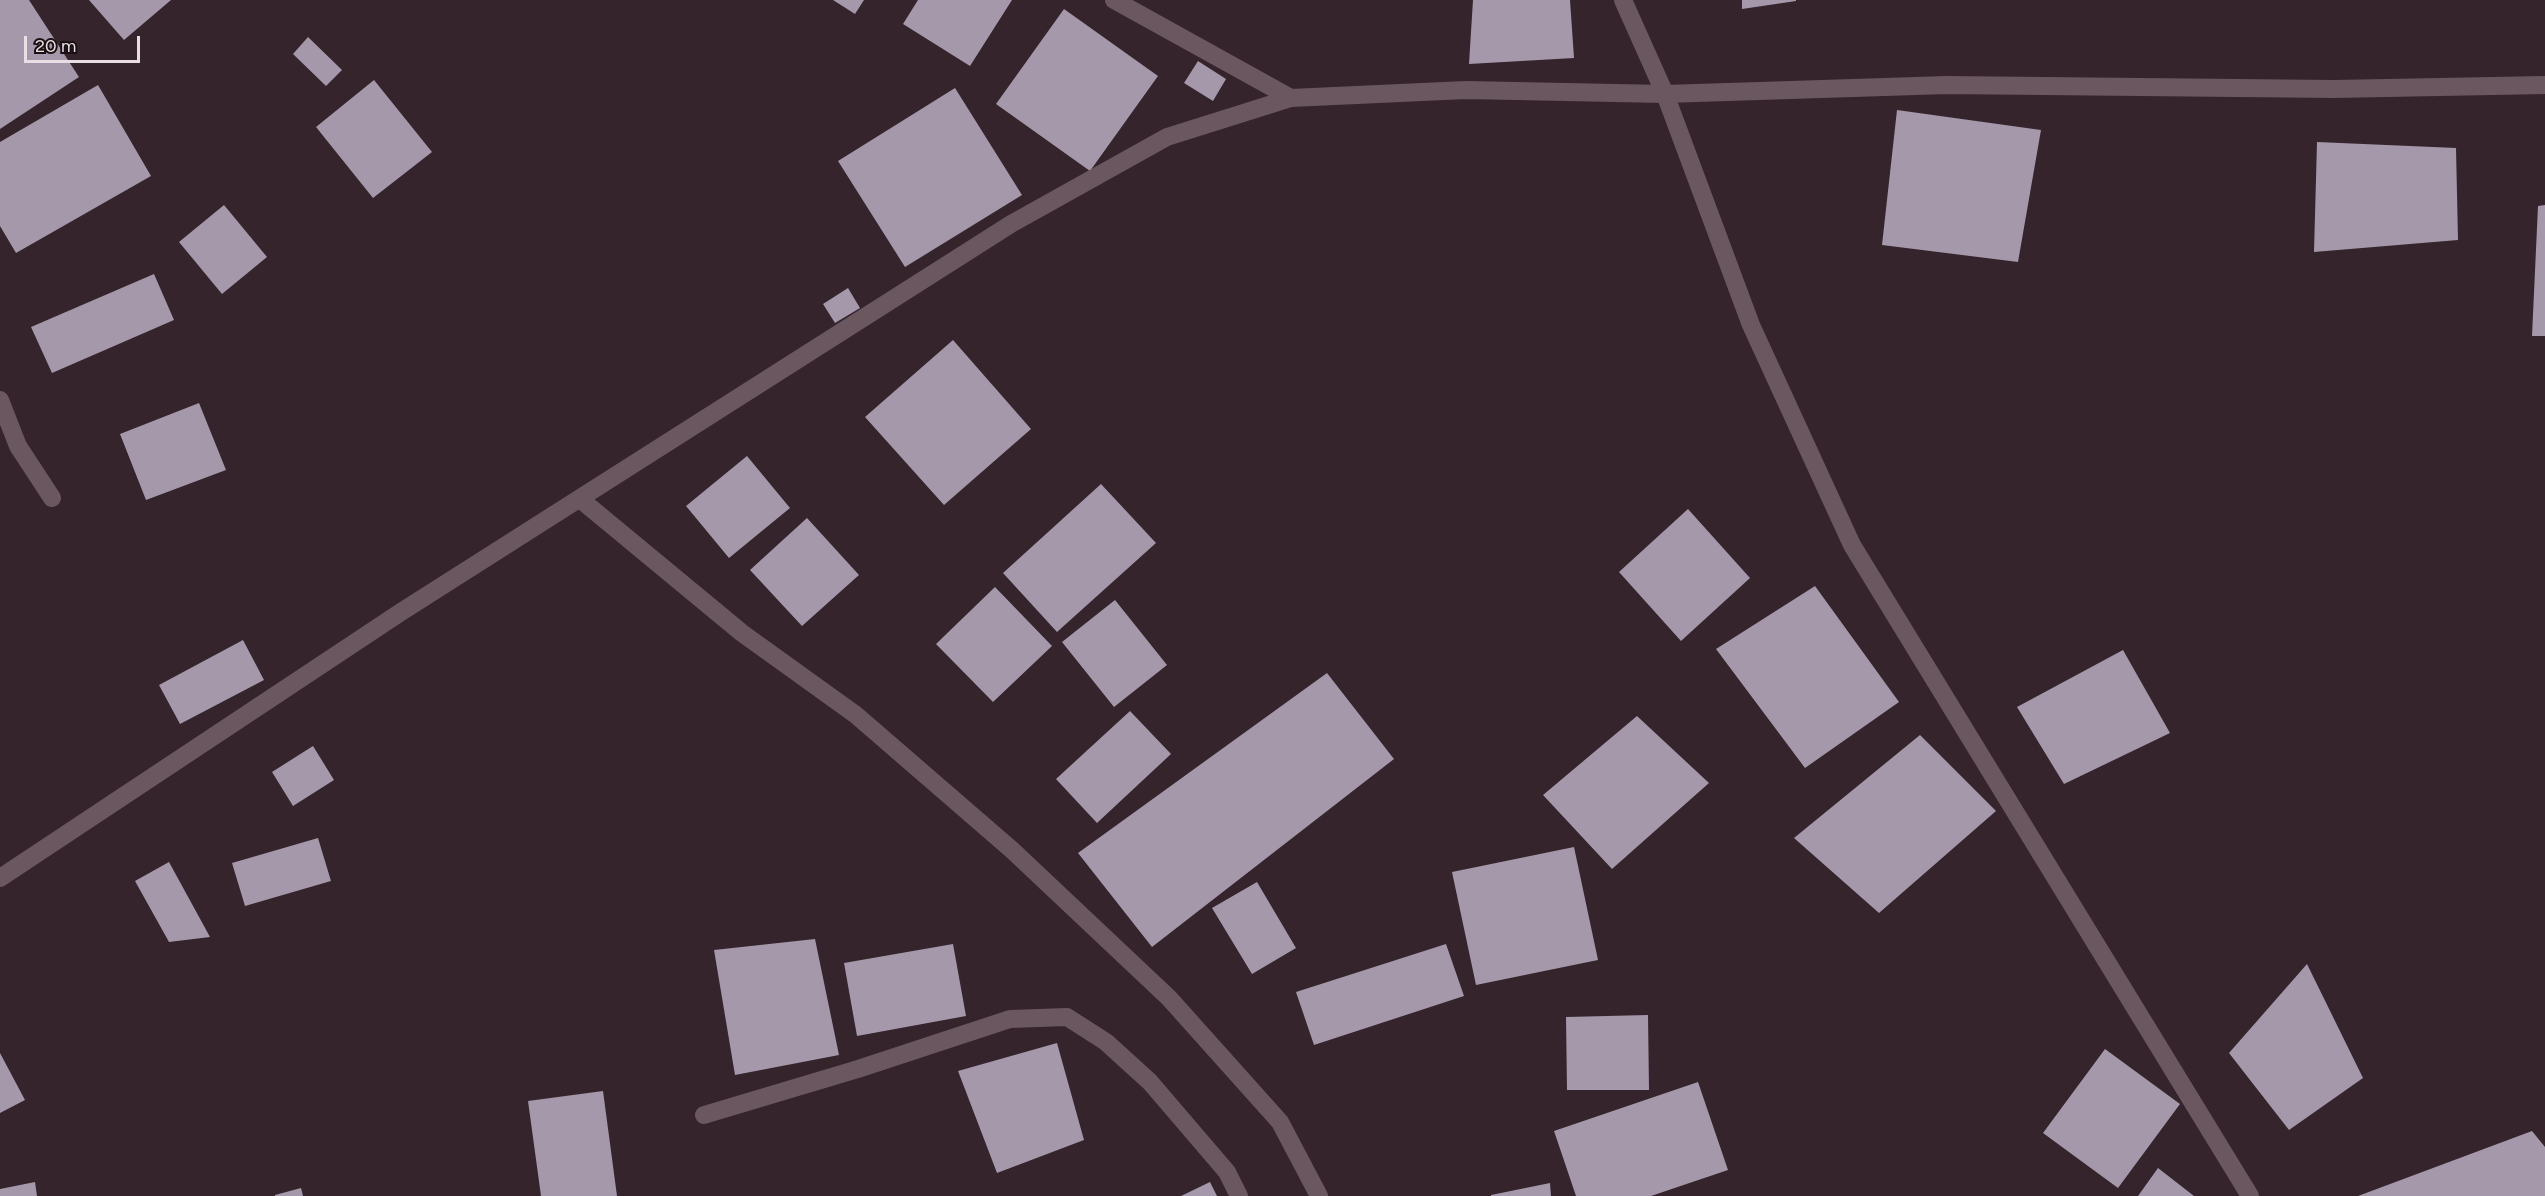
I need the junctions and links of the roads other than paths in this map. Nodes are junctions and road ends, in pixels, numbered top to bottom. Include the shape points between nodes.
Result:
1 (1113, 0) edge
2 (1623, 0) edge
3 (2545, 85) edge
4 (1665, 94) junction
5 (1291, 98) junction
6 (0, 400) edge
7 (52, 498) dead end
8 (580, 499) junction
9 (0, 878) edge
10 (704, 1115) dead end
11 (1239, 1196) edge
12 (1319, 1196) edge
13 (2250, 1196) edge

1 - 5 street
2 - 4 street
3 - 4 street via 2334,89 1947,85
4 - 5 street via 1496,89
4 - 13 street via 1751,325 1852,545
5 - 8 street via 1167,137 1021,219
6 - 7 street via 18,446
8 - 9 street via 401,612
8 - 12 street via 742,633 856,715 1012,850 1169,998 1280,1122
10 - 11 street via 1010,1018 1067,1017 1106,1042 1150,1082 1227,1172

